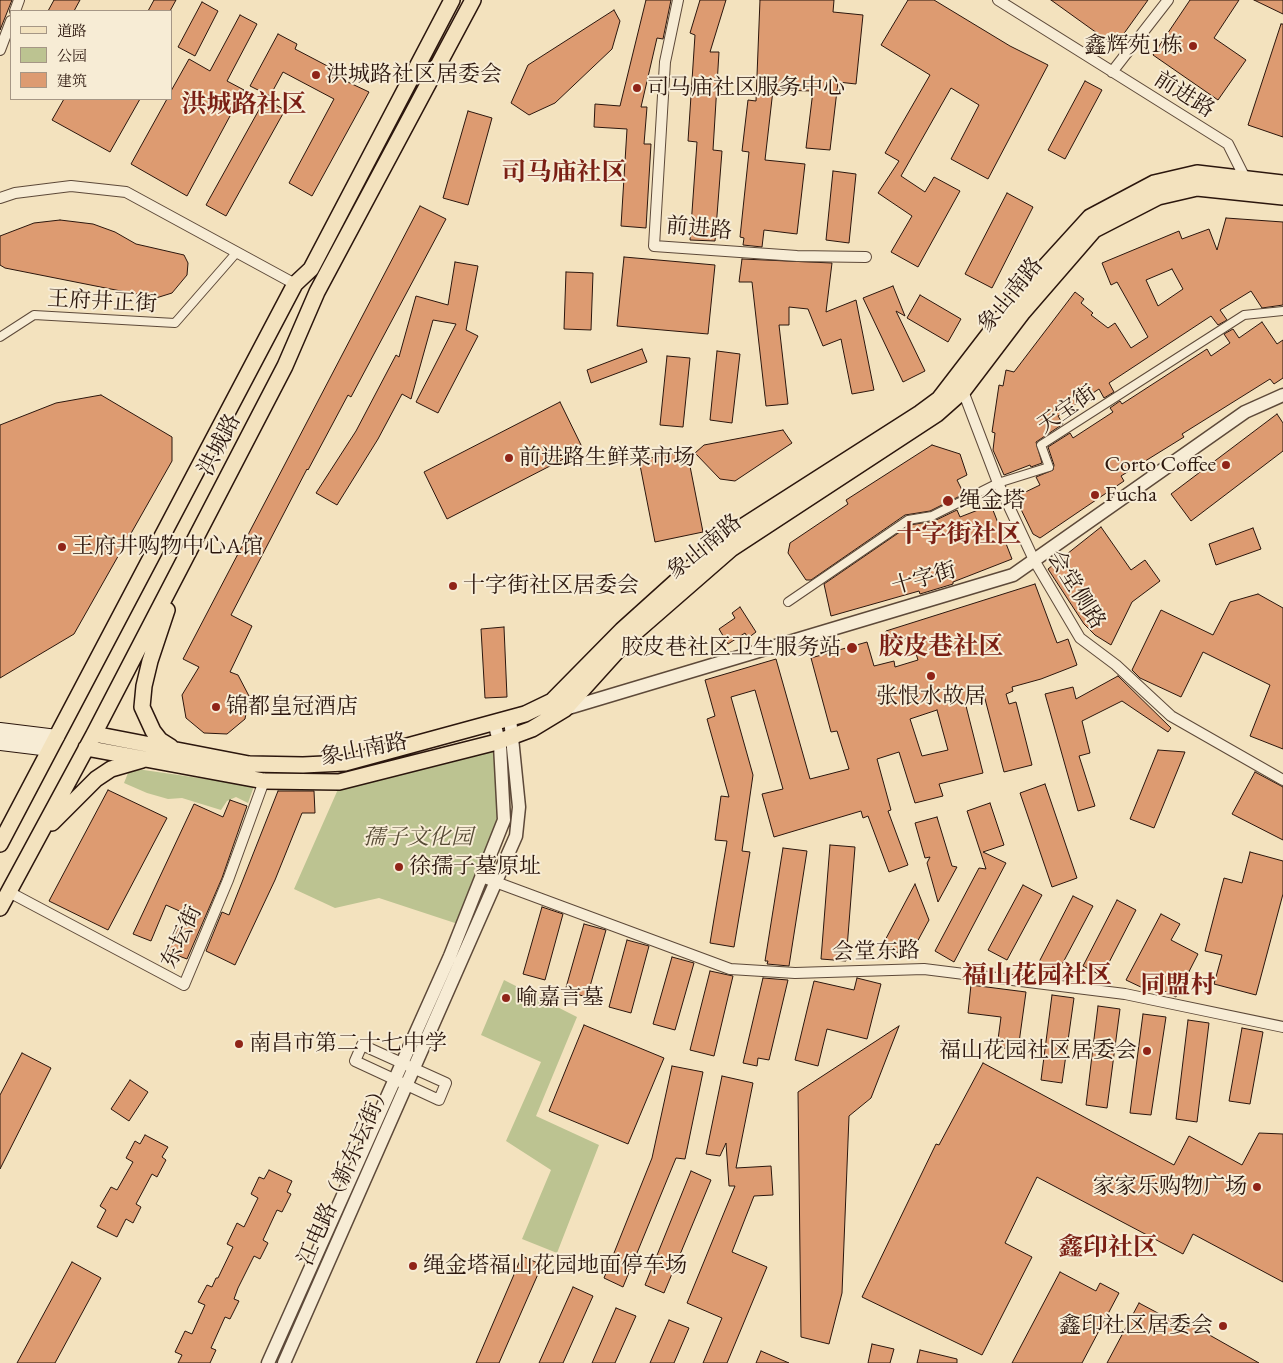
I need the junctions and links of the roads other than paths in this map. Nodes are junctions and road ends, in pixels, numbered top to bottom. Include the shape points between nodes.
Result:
1 (452, 0) edge
2 (473, 0) edge
3 (678, 0) edge
4 (998, 0) edge
5 (1168, 0) edge
6 (10, 24) edge
7 (0, 50) edge
8 (1112, 72) junction
9 (1283, 183) edge
10 (1248, 186) junction
11 (1283, 197) edge
12 (0, 198) edge
13 (237, 252) junction
14 (866, 256) dead end
15 (295, 284) junction
16 (1283, 311) edge
17 (0, 337) edge
18 (963, 391) junction
19 (1283, 395) edge
20 (998, 483) junction
21 (1034, 560) junction
22 (182, 564) junction
23 (788, 602) dead end
24 (565, 709) junction
25 (510, 718) junction
26 (494, 722) junction
27 (0, 730) edge
28 (94, 734) junction
29 (506, 739) junction
30 (0, 743) edge
31 (53, 743) junction
32 (86, 748) junction
33 (177, 750) junction
34 (145, 759) junction
35 (1283, 780) edge
36 (264, 781) junction
37 (39, 836) junction
38 (0, 844) edge
39 (482, 877) junction
40 (495, 882) junction
41 (9, 892) junction
42 (0, 908) edge
43 (1283, 1027) edge
44 (408, 1066) junction
45 (400, 1082) junction
46 (268, 1363) edge
47 (284, 1363) edge

1 - 15 main road, 洪城路 via 311,269
2 - 22 main road, 洪城路 via 318,292 285,366
3 - 14 street, 前进路 via 665,62 654,246 797,256
4 - 8 street, 前进路
5 - 8 street
6 - 7 street
8 - 10 street, 前进路 via 1228,144
9 - 10 main road, 象山南路
10 - 11 main road, 象山南路
10 - 18 main road, 象山南路 via 1197,188 1158,197 1094,230 1023,312
10 - 25 main road, 象山南路 via 1197,173 1154,184 1090,217 1019,295 938,399 920,414 723,539 622,630 552,701
12 - 13 street via 71,186 126,192
13 - 15 street
13 - 17 street, 王府井正街 via 175,323 34,315
15 - 31 main road, 洪城路
16 - 20 street, 天宝街 via 1244,315 1041,445 1049,467
18 - 20 street, 会堂侧路
18 - 24 main road, 象山南路 via 937,414 731,550 630,638
19 - 21 street, 十字街 via 1245,412
20 - 21 street, 会堂侧路
20 - 23 street, 天宝街 via 932,516 908,520
21 - 24 street, 十字街 via 1012,575
21 - 35 street, 会堂侧路 via 1080,638 1171,716
22 - 28 main road, 洪城路
22 - 33 main road via 150,661 142,707 160,740
24 - 29 main road, 象山南路 via 532,730
25 - 26 main road, 象山南路
25 - 29 street, 江电路（新东坛街）
26 - 29 street, 江电路（新东坛街）
26 - 33 main road, 象山南路 via 345,763 249,764
27 - 31 main road
28 - 32 main road, 洪城路
28 - 33 main road, 象山南路
29 - 36 main road, 象山南路 via 338,782
29 - 39 street, 江电路（新东坛街） via 504,820
29 - 40 street, 江电路（新东坛街） via 519,807 516,836
30 - 31 main road
31 - 38 main road, 洪城路
32 - 34 main road, 象山南路
32 - 37 main road, 洪城路
34 - 36 main road, 象山南路
34 - 37 main road via 111,769 96,779
36 - 41 street, 东坛街 via 228,880 184,984
37 - 41 main road, 洪城路
39 - 40 street, 会堂东路
39 - 44 street, 江电路（新东坛街）
40 - 43 street, 会堂东路 via 730,969 795,972 924,969 1125,994
40 - 44 street, 江电路（新东坛街）
41 - 42 main road, 洪城路
44 - 45 street, 江电路（新东坛街）
44 - 45 street via 446,1083 439,1100
44 - 45 street via 362,1045 355,1061
45 - 46 street, 江电路（新东坛街）
45 - 47 street, 江电路（新东坛街）

